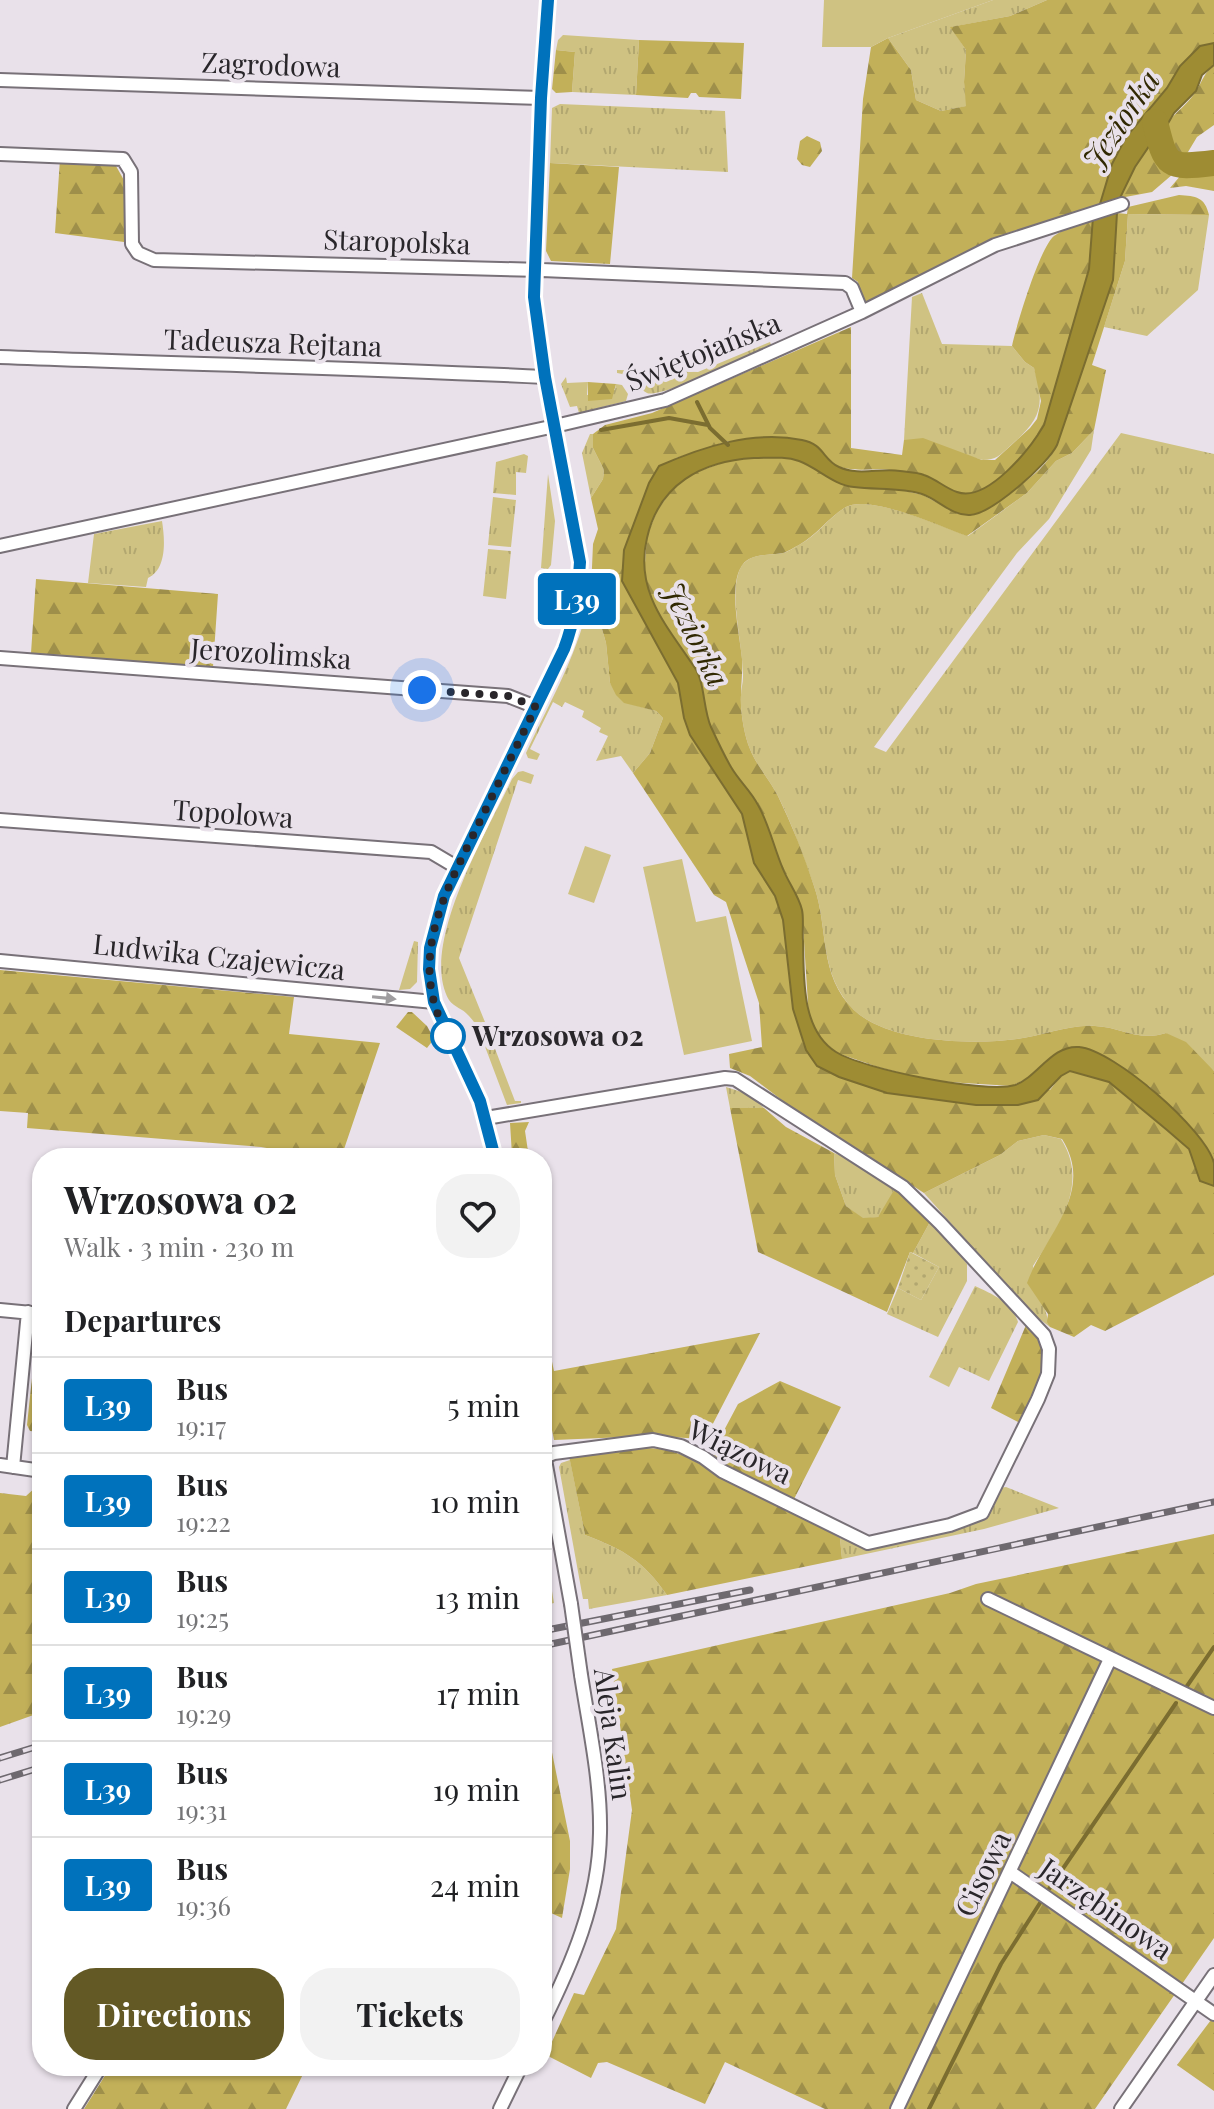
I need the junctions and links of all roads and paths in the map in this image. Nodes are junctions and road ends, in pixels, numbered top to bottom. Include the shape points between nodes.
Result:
1 (548, 0) edge
2 (0, 80) edge
3 (541, 98) junction
4 (0, 154) edge
5 (1122, 204) dead end
6 (534, 271) junction
7 (862, 312) junction
8 (0, 357) edge
9 (545, 377) junction
10 (555, 426) junction
11 (0, 546) edge
12 (0, 658) edge
13 (536, 707) junction
14 (0, 820) edge
15 (458, 868) junction
16 (0, 961) edge
17 (434, 1002) junction
18 (486, 1118) junction
19 (493, 1148) edge
20 (0, 1310) edge
21 (28, 1312) junction
22 (32, 1313) edge
23 (552, 1454) edge
24 (6, 1466) edge
25 (32, 1470) edge
26 (552, 1504) edge
27 (988, 1599) dead end
28 (1110, 1659) junction
29 (1214, 1708) edge
30 (1010, 1872) junction
31 (1214, 1975) edge
32 (1196, 2001) junction
33 (552, 2002) edge
34 (1214, 2014) edge
35 (95, 2076) edge
36 (516, 2076) edge
37 (74, 2109) edge
38 (500, 2109) edge
39 (897, 2109) edge
40 (1121, 2109) edge

1 - 3 street
2 - 3 street, Zagrodowa
3 - 6 street
4 - 6 street, Staropolska via 123,159 131,172 132,244 154,260
5 - 7 street, Świętojańska via 995,245
6 - 7 street, Staropolska via 845,283
6 - 9 street
7 - 10 street, Świętojańska via 665,400
8 - 9 street, Tadeusza Rejtana
9 - 10 street
10 - 11 street, Świętojańska
10 - 13 street via 580,562 578,592 570,632
12 - 13 street, Jerozolimska via 508,696
13 - 15 street
14 - 15 street, Topolowa via 431,852
15 - 17 street via 433,931 429,969
16 -> 17 street, Ludwika Czajewicza
17 - 18 street
18 - 19 street
18 - 23 street, Wiązowa via 725,1078 745,1084 903,1187 1044,1335 1049,1349 1048,1374 982,1513 874,1543 681,1446 653,1440
20 - 21 street
21 - 22 street
21 - 24 street
24 - 25 street
26 - 33 street, Aleja Kalin, bridge via 600,1809 598,1866 579,1944
27 - 28 street
28 - 29 street
28 - 30 street, Cisowa
30 - 32 street, Jarzębinowa
30 - 39 street, Cisowa
31 - 32 street
32 - 34 street, Jarzębinowa
32 - 40 street
35 - 37 street
36 - 38 street

